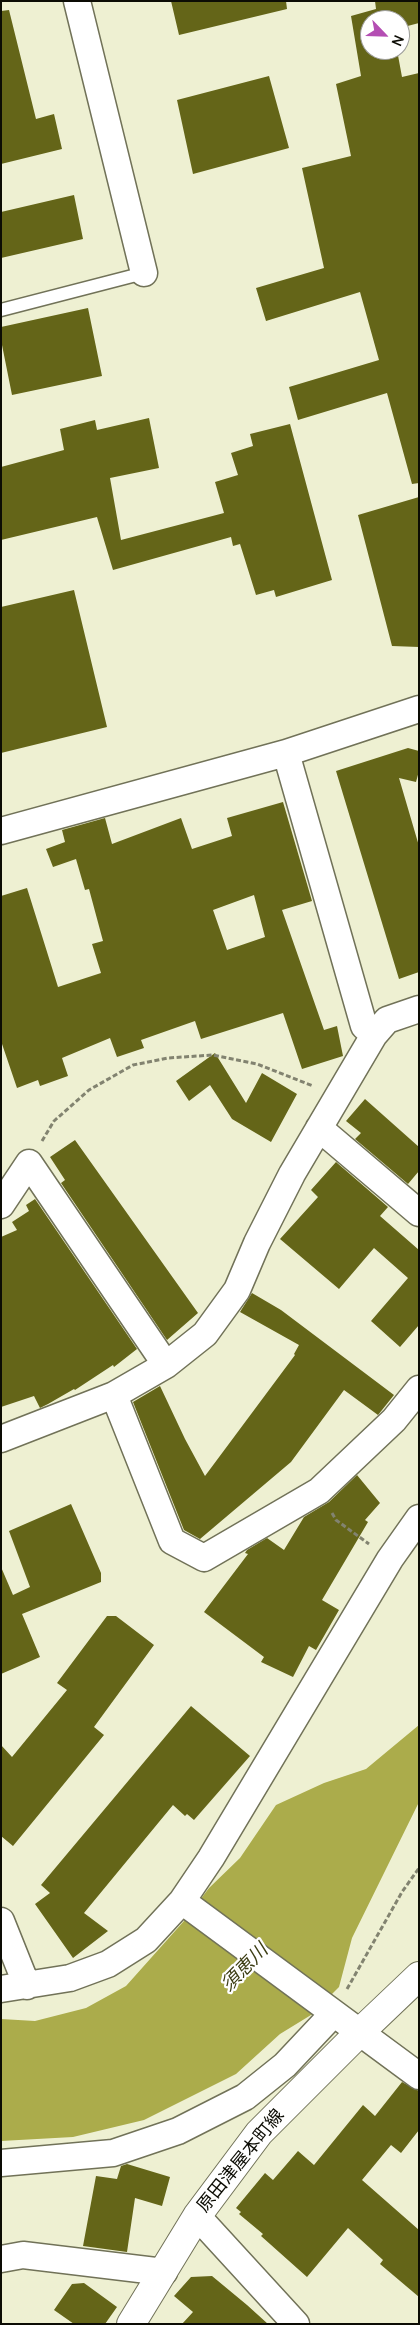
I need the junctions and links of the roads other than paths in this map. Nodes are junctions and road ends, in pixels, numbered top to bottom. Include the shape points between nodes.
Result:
1 (77, 1) edge
2 (144, 273) joint
3 (1, 310) edge
4 (419, 709) edge
5 (286, 753) junction
6 (1, 831) edge
7 (419, 1009) edge
8 (374, 1035) junction
9 (319, 1128) junction
10 (1, 1205) edge
11 (419, 1213) edge
12 (166, 1365) junction
13 (419, 1389) edge
14 (114, 1395) junction
15 (1, 1438) edge
16 (419, 1518) edge
17 (190, 1905) junction
18 (1, 1920) edge
19 (419, 1976) edge
20 (27, 1986) junction
21 (1, 1989) edge
22 (333, 2014) junction
23 (359, 2032) junction
24 (419, 2076) edge
25 (1, 2163) edge
26 (197, 2216) junction
27 (1, 2259) edge
28 (164, 2272) junction
29 (131, 2324) edge
30 (296, 2324) edge

1 - 2 street
2 - 3 lane
4 - 5 street
5 - 6 street
5 - 8 street via 364,1026
7 - 8 street via 387,1020
8 - 9 street
9 - 11 street
9 - 12 street via 257,1243 237,1290 205,1334
10 - 12 street via 29,1163
12 - 14 street
13 - 14 street via 394,1420 319,1490 204,1558 172,1541
14 - 15 street
16 - 17 street via 390,1559 211,1858
17 - 20 street via 146,1940 108,1964 70,1978
17 - 22 street
18 - 20 street
19 - 23 street, 原田津屋本町線
20 - 21 street
22 - 23 street
22 - 25 street via 285,2065 245,2097 178,2131 113,2153
23 - 24 street
23 - 26 street, 原田津屋本町線 via 259,2133
26 - 28 street, 原田津屋本町線
26 - 30 street
27 - 28 street via 23,2255
28 - 29 street, 原田津屋本町線

